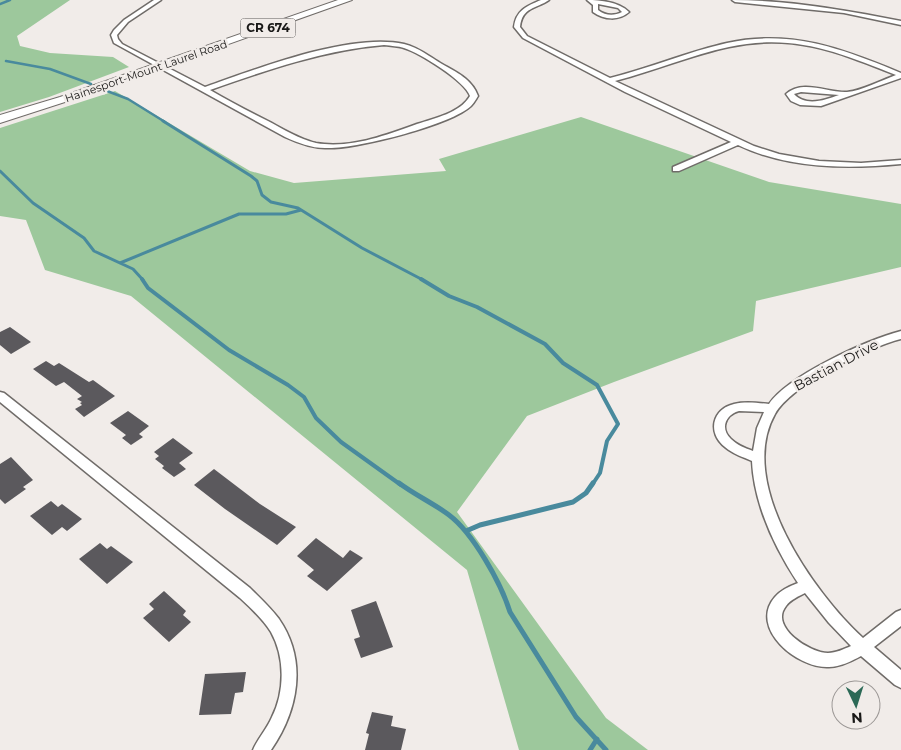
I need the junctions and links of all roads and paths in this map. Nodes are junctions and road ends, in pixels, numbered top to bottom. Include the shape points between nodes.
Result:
1 (158, 0) edge
2 (347, 0) edge
3 (546, 0) edge
4 (591, 0) edge
5 (735, 0) edge
6 (901, 23) edge
7 (160, 66) junction
8 (901, 76) edge
9 (610, 80) junction
10 (204, 90) junction
11 (848, 94) junction
12 (0, 119) edge
13 (737, 142) junction
14 (901, 162) edge
15 (676, 169) dead end
16 (901, 335) edge
17 (0, 396) edge
18 (772, 408) junction
19 (759, 459) junction
20 (807, 585) junction
21 (901, 617) edge
22 (862, 646) junction
23 (901, 680) edge
24 (262, 750) edge

1 - 7 street via 122,24 114,39
2 - 7 main road, Hainesport-Mount Laurel Road / CR 674
3 - 9 street via 521,12 518,18 520,32
4 - 4 street via 596,5 595,11 602,16 626,12 620,7
5 - 6 street via 846,11
7 - 10 street
7 - 12 main road, Hainesport-Mount Laurel Road / CR 674
8 - 9 street via 828,47 762,42 716,48
8 - 11 street
9 - 13 street
10 - 10 street via 293,138 331,146 368,140 448,115 469,104 474,96 465,82 417,53 403,46 385,43 365,44 319,55
11 - 11 street via 806,89 790,94 798,101 816,105
13 - 14 street via 770,154 819,163
13 - 15 street
16 - 18 street, Bastian Drive via 880,342 814,376 788,391
17 - 24 street via 245,593 276,626 286,645 290,666 289,689 283,713
18 - 19 street, Bastian Drive via 760,436
18 - 19 street via 730,410 719,421 719,429 728,443
19 - 20 street, Bastian Drive via 770,515
20 - 22 street, Bastian Drive
20 - 22 street via 782,599 777,606 777,627 785,638 808,655 820,659 844,656
21 - 22 street
22 - 23 street, Bastian Drive

